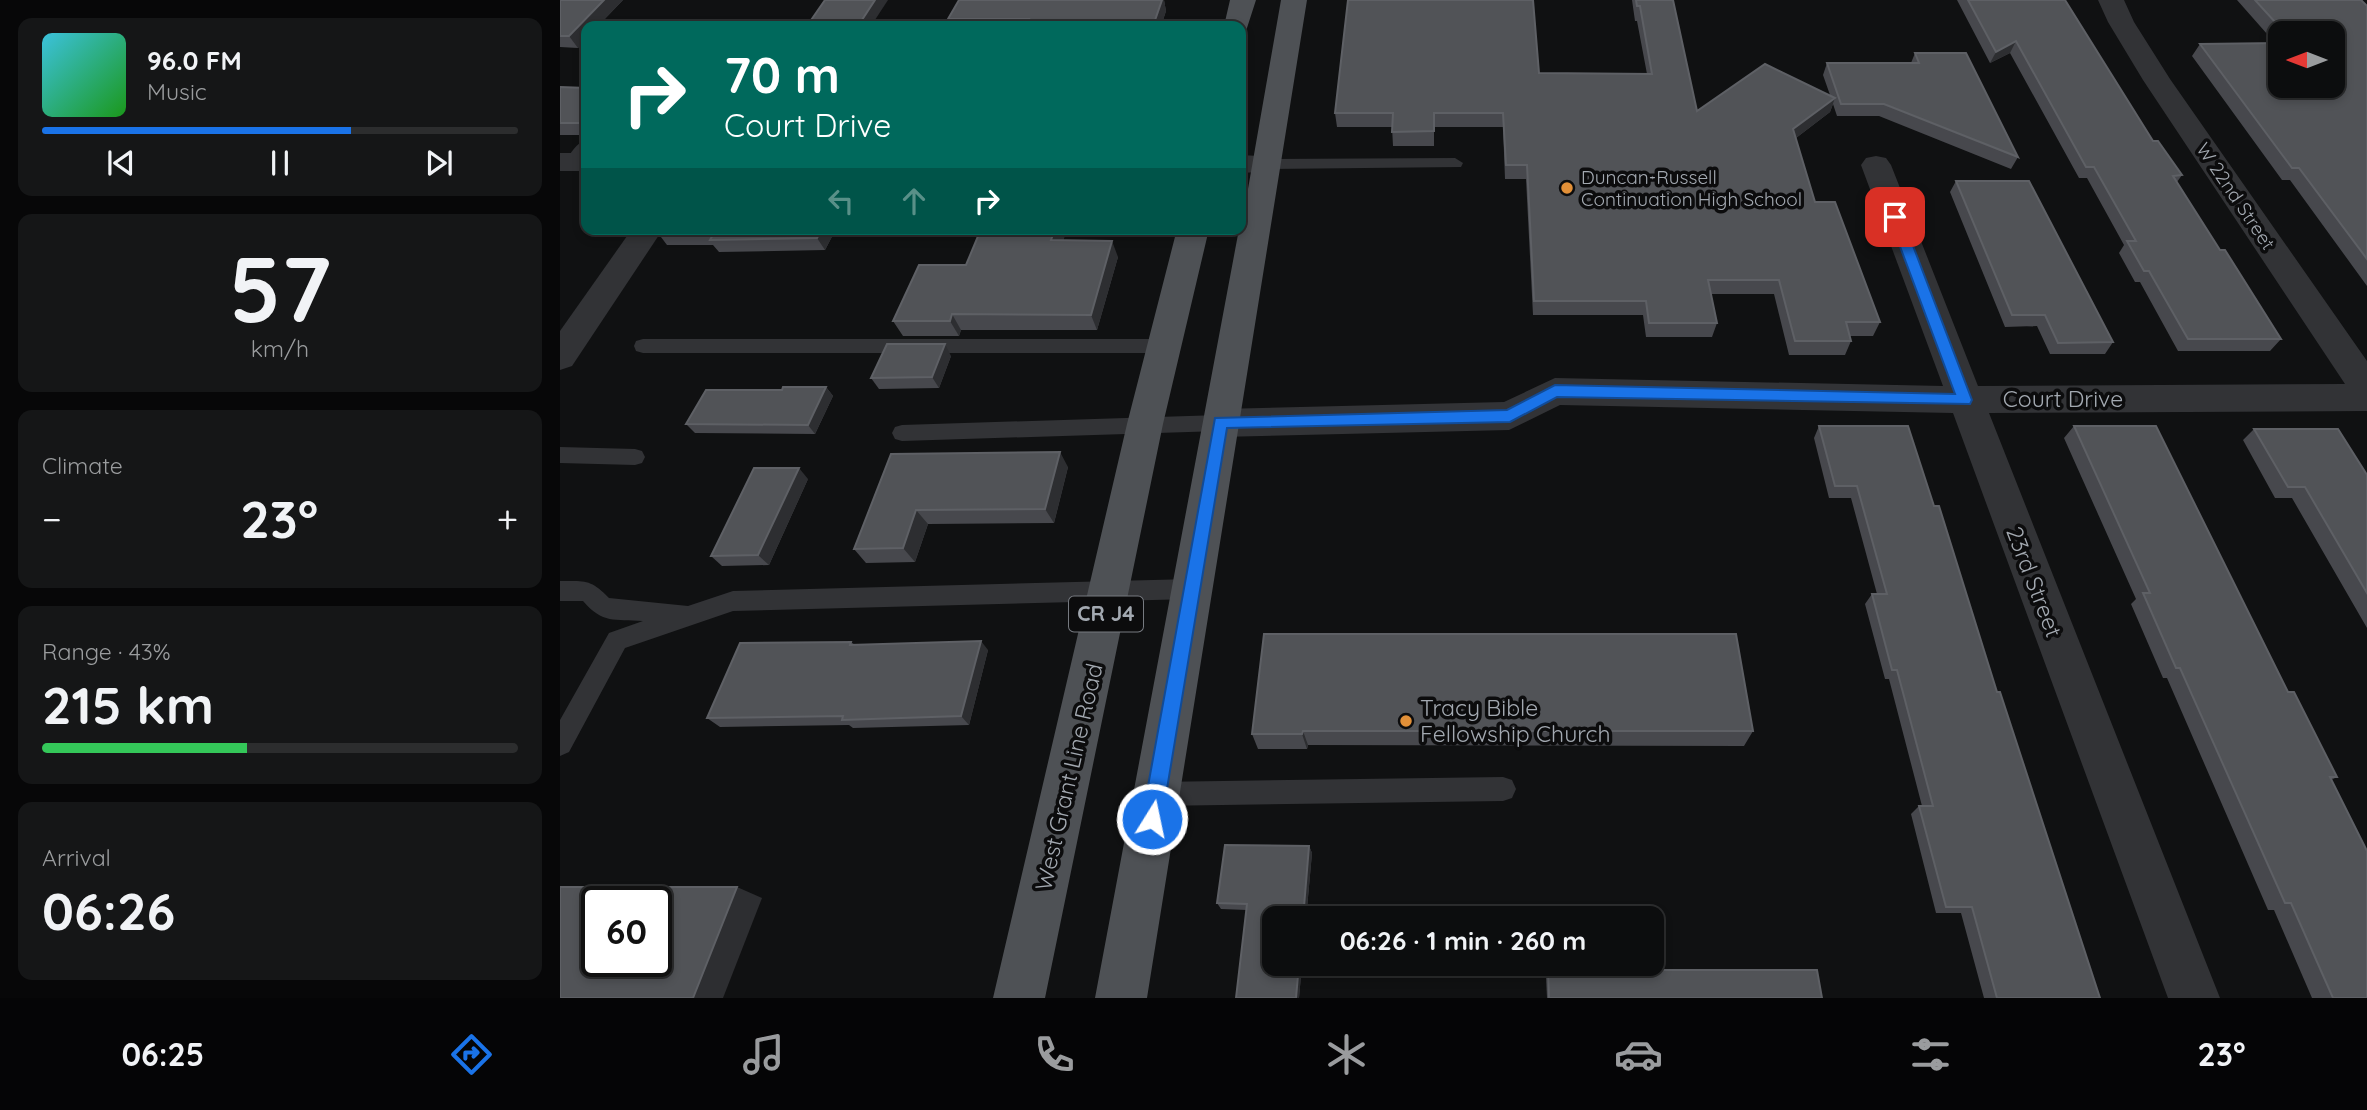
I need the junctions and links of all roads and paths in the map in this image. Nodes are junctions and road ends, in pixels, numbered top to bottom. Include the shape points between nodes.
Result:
1 (1243, 0) edge
2 (1294, 0) edge
3 (2110, 0) edge
4 (1238, 21) edge
5 (1455, 163) dead end
6 (1253, 164) edge
7 (1876, 165) dead end
8 (1246, 219) edge
9 (644, 235) edge
10 (1192, 235) edge
11 (1244, 235) edge
12 (643, 346) dead end
13 (1167, 346) junction
14 (560, 357) edge
15 (2367, 389) edge
16 (2367, 397) edge
17 (1965, 400) junction
18 (1220, 423) junction
19 (1145, 425) junction
20 (902, 433) dead end
21 (560, 455) edge
22 (635, 457) dead end
23 (1192, 589) junction
24 (560, 591) edge
25 (1111, 591) junction
26 (692, 615) junction
27 (560, 744) edge
28 (1503, 789) dead end
29 (1156, 794) junction
30 (1019, 998) edge
31 (1121, 998) edge
32 (2194, 998) edge

1 - 4 main road
2 - 6 main road
3 - 15 street, W 22nd Street via 2157,80
5 - 6 lane
6 - 8 main road
7 - 17 street, 23rd Street
9 - 14 street
10 - 13 main road, West Grant Line Road / CR J4
11 - 18 main road
12 - 13 lane
13 - 19 main road, West Grant Line Road / CR J4
16 - 17 street, Court Drive
17 - 18 street, Court Drive via 1555,391 1510,416
17 - 32 street, 23rd Street
18 - 19 lane
18 - 23 main road
19 - 20 lane
19 - 25 main road, West Grant Line Road / CR J4
21 - 22 lane
23 - 25 lane
23 - 29 main road
24 - 26 lane via 588,591 603,608
25 - 26 lane via 733,601
25 - 30 main road, West Grant Line Road / CR J4
26 - 27 lane via 617,640
28 - 29 lane
29 - 31 main road

